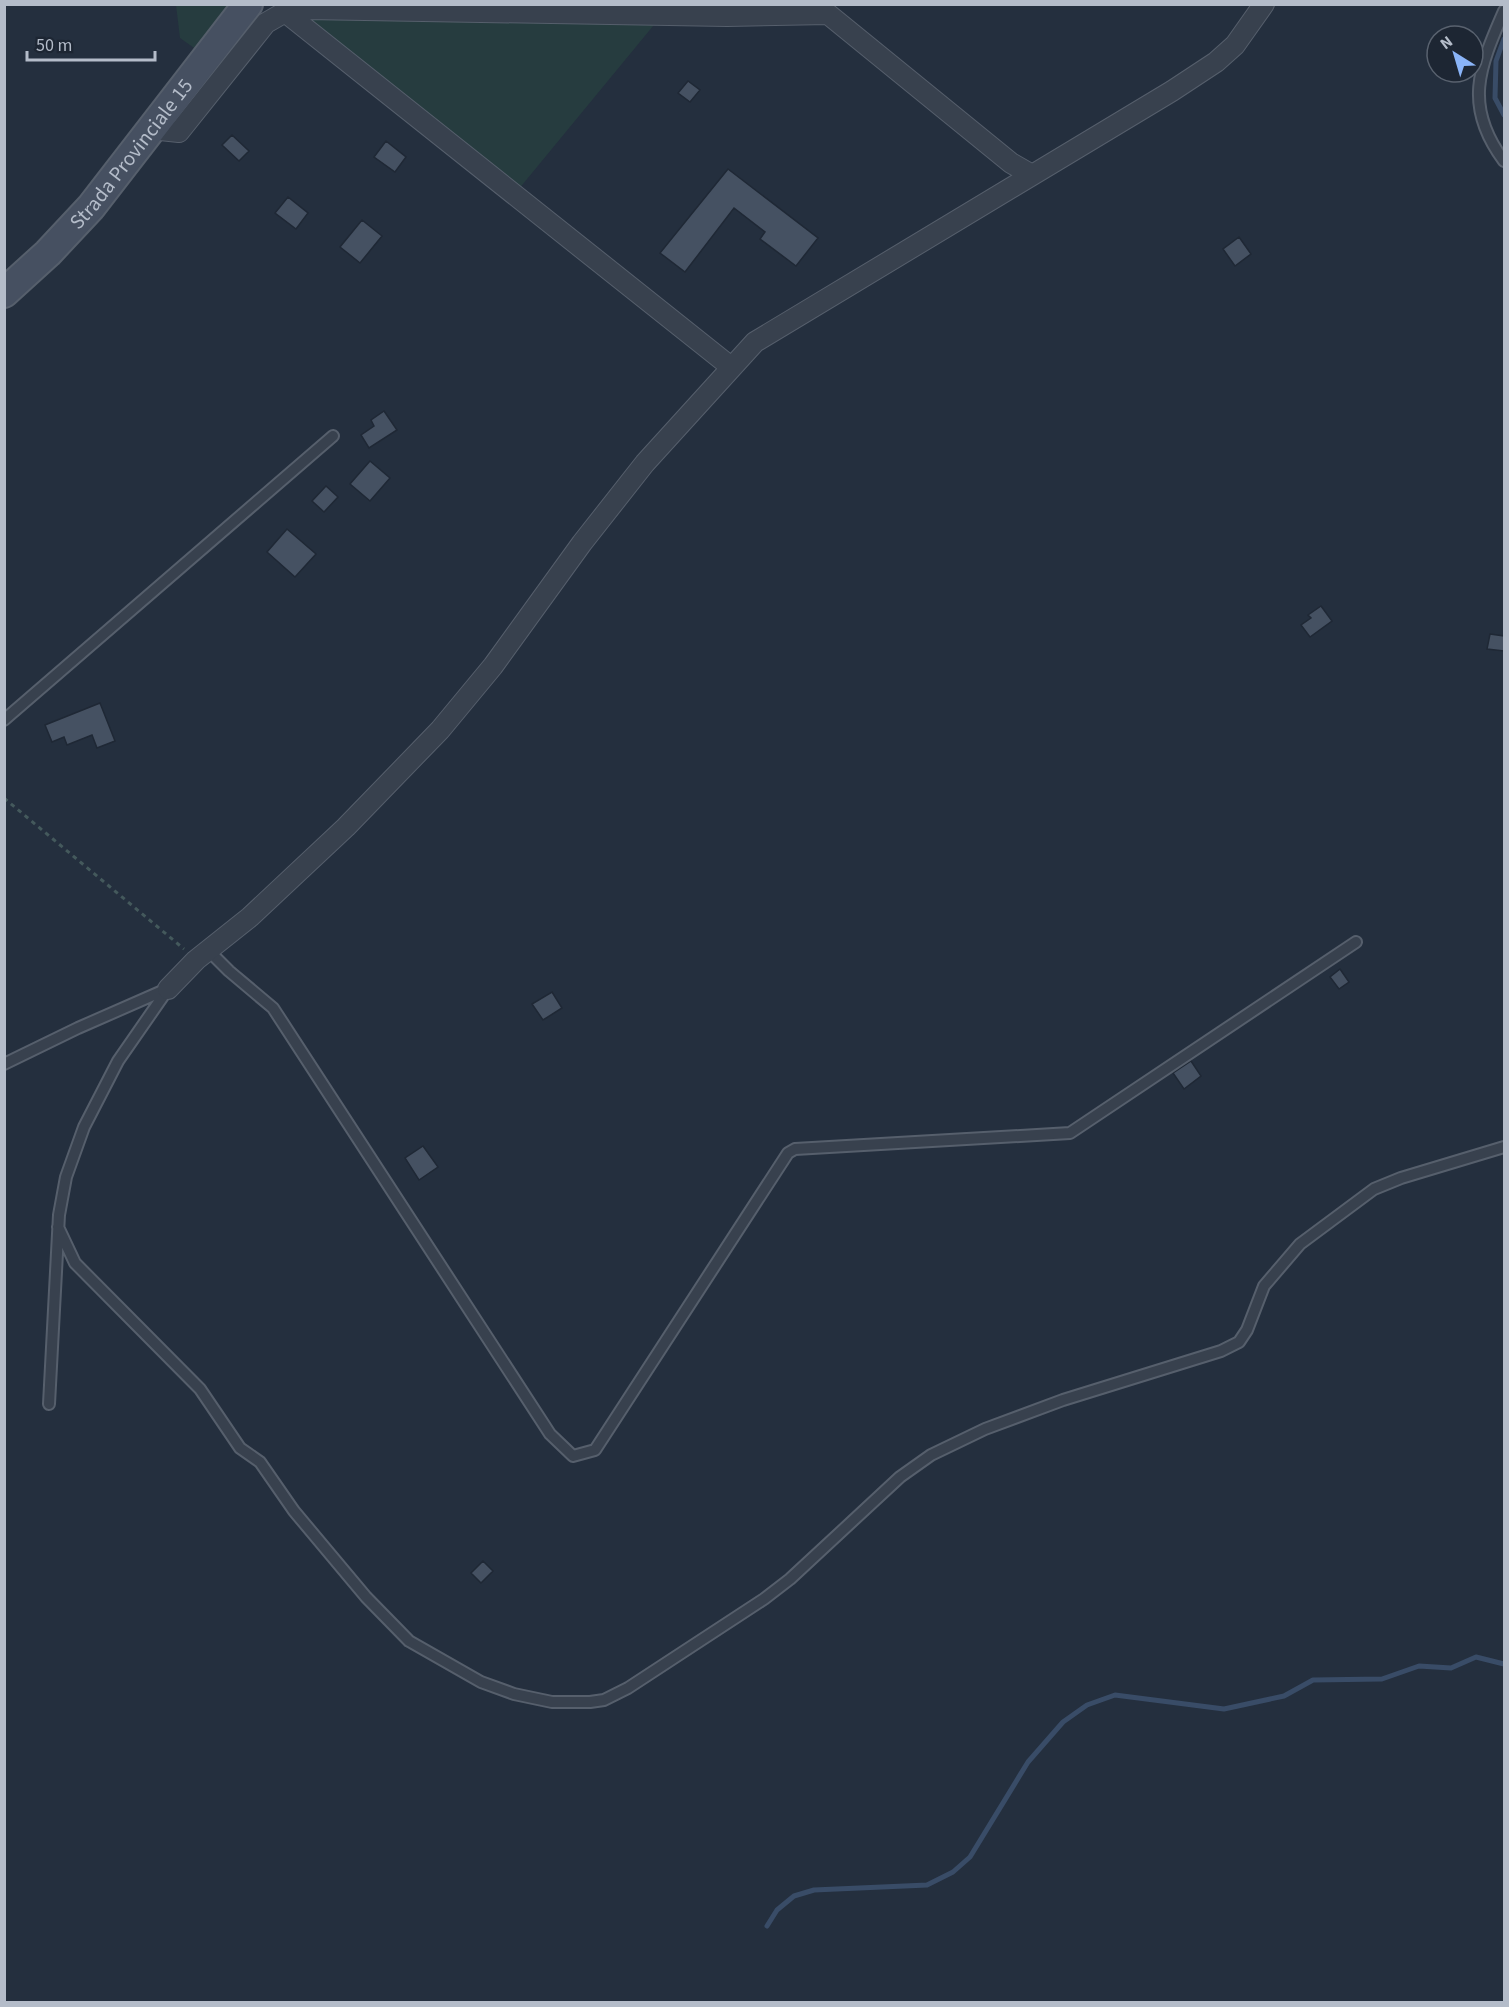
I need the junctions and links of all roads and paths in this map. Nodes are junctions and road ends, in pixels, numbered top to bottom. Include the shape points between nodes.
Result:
1 (248, 4) edge
2 (1264, 4) edge
3 (1504, 11) edge
4 (285, 12) junction
5 (151, 129) junction
6 (1504, 161) edge
7 (1032, 175) junction
8 (4, 293) edge
9 (731, 367) junction
10 (333, 436) dead end
11 (4, 720) edge
12 (4, 798) edge
13 (1356, 942) dead end
14 (203, 956) junction
15 (168, 989) junction
16 (4, 1064) edge
17 (1504, 1147) edge
18 (58, 1227) junction
19 (48, 1404) dead end

1 - 5 main road, Strada Provinciale 15
2 - 7 street via 1235,45 1216,62
3 - 6 lane via 1485,54 1479,81 1486,132
4 - 5 street via 266,23 179,132
4 - 7 street via 307,9 828,14 1011,163
4 - 9 street
5 - 8 main road, Strada Provinciale 15 via 91,207
7 - 9 street via 755,342
9 - 14 street via 645,463 493,666 440,730 346,827
10 - 11 lane
12 - 14 path
13 - 14 lane via 1070,1133 795,1149 788,1154 595,1450 573,1456 550,1434 273,1008 229,971
14 - 15 street
15 - 16 lane
15 - 18 lane via 118,1061 84,1127 66,1177
17 - 18 lane via 1374,1189 1300,1244 1279,1266 1264,1286 1248,1330 1239,1342 1063,1400 985,1429 930,1455 764,1599 628,1688 590,1702 552,1702 514,1694 481,1682 409,1641 366,1597 294,1511 260,1462 240,1448 200,1389 75,1263
18 - 19 lane

